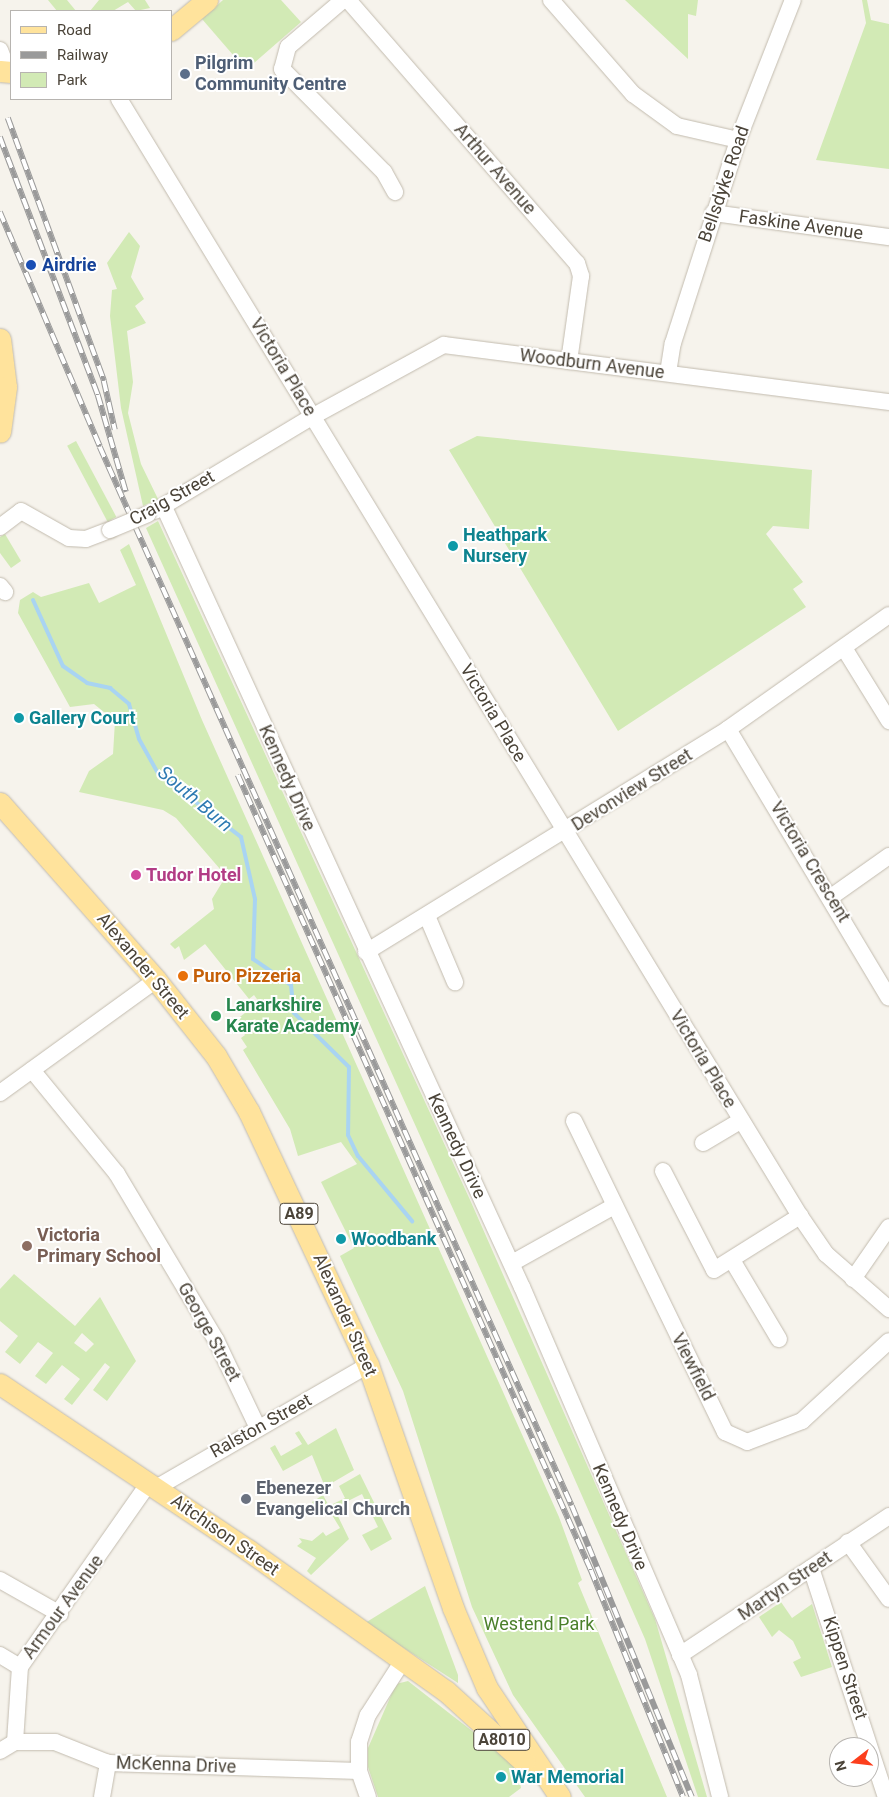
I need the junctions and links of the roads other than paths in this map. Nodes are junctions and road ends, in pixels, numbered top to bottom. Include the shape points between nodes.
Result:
1 (207, 0) edge
2 (343, 0) edge
3 (348, 0) edge
4 (551, 0) edge
5 (793, 0) edge
6 (172, 29) edge
7 (0, 50) edge
8 (6, 71) edge
9 (120, 100) edge
10 (738, 140) junction
11 (396, 192) dead end
12 (713, 213) junction
13 (889, 236) edge
14 (0, 339) edge
15 (569, 360) junction
16 (668, 373) junction
17 (889, 402) edge
18 (313, 417) junction
19 (0, 432) edge
20 (164, 506) junction
21 (0, 527) edge
22 (889, 615) edge
23 (844, 648) junction
24 (889, 721) edge
25 (728, 729) junction
26 (0, 803) edge
27 (565, 832) junction
28 (889, 856) edge
29 (831, 897) junction
30 (427, 916) junction
31 (366, 952) junction
32 (156, 980) junction
33 (455, 982) dead end
34 (889, 998) edge
35 (32, 1070) junction
36 (0, 1093) edge
37 (740, 1121) junction
38 (574, 1122) dead end
39 (703, 1143) dead end
40 (663, 1171) dead end
41 (612, 1207) junction
42 (800, 1216) junction
43 (889, 1227) edge
44 (732, 1260) junction
45 (512, 1263) junction
46 (854, 1279) junction
47 (889, 1309) edge
48 (779, 1339) dead end
49 (889, 1342) edge
50 (368, 1366) junction
51 (0, 1384) edge
52 (258, 1428) junction
53 (152, 1486) junction
54 (889, 1516) edge
55 (848, 1542) junction
56 (811, 1568) junction
57 (0, 1580) edge
58 (889, 1600) edge
59 (60, 1614) junction
60 (0, 1655) edge
61 (680, 1655) junction
62 (402, 1662) junction
63 (20, 1668) junction
64 (487, 1688) junction
65 (446, 1691) junction
66 (15, 1742) junction
67 (0, 1751) edge
68 (108, 1763) junction
69 (359, 1771) junction
70 (553, 1795) edge
71 (102, 1797) edge
72 (368, 1797) edge
73 (720, 1797) edge
74 (886, 1797) edge

1 - 6 main road
2 - 11 street via 288,47 282,69 384,172
3 - 15 street, Arthur Avenue via 577,263 581,276
4 - 10 street via 633,94 676,126
5 - 10 street, Bellsdyke Road
7 - 8 street
9 - 18 street, Victoria Place
10 - 12 street, Bellsdyke Road
12 - 13 street, Faskine Avenue
12 - 16 street, Bellsdyke Road
14 - 19 main road via 6,387
15 - 16 street, Woodburn Avenue
15 - 18 street, Woodburn Avenue via 439,346
16 - 17 street, Woodburn Avenue
18 - 20 street, Craig Street
18 - 27 street, Victoria Place
20 - 21 street, Craig Street, bridge via 86,539 69,538 21,511
20 - 31 street, Kennedy Drive
22 - 23 street, Devonview Street
23 - 24 street
23 - 25 street, Devonview Street
25 - 27 street, Devonview Street
25 - 29 street, Victoria Crescent
26 - 32 main road, Alexander Street / A89
27 - 30 street, Devonview Street
27 - 37 street, Victoria Place
28 - 29 street
29 - 34 street, Victoria Crescent
30 - 31 street, Devonview Street
30 - 33 street
31 - 45 street, Kennedy Drive
32 - 35 street
32 - 50 main road, Alexander Street / A89 via 216,1056 249,1112
35 - 36 street
35 - 52 street, George Street via 117,1174 216,1340
37 - 39 street
37 - 42 street, Victoria Place
38 - 41 street, Viewfield
40 - 44 street via 714,1270
41 - 45 street
41 - 49 street, Viewfield via 725,1432 747,1442 802,1421
42 - 44 street
42 - 46 street, Victoria Place via 826,1254
43 - 46 street
44 - 48 street
45 - 61 street, Kennedy Drive
46 - 47 street, Victoria Place
50 - 52 street, Ralston Street
50 - 64 main road, Alexander Street / A89 via 453,1608
51 - 53 main road, Aitchison Street / A8010
52 - 53 street, Ralston Street
53 - 59 street, Armour Avenue
53 - 62 main road, Aitchison Street / A8010
54 - 55 street, Martyn Street
55 - 56 street, Martyn Street
55 - 58 street
56 - 61 street, Martyn Street
56 - 74 street, Kippen Street
57 - 59 street
59 - 63 street, Armour Avenue
60 - 63 street
61 - 73 street, Kennedy Drive
62 - 65 main road, Aitchison Street / A8010
62 - 69 street via 368,1715 359,1742
63 - 66 street, Armour Avenue
64 - 65 main road, Aitchison Street via 466,1696
64 - 70 main road, Alexander Street / A89
65 - 70 main road, Aitchison Street / A8010
66 - 67 street
66 - 68 street, McKenna Drive via 55,1742
68 - 69 street, McKenna Drive
68 - 71 street
69 - 72 street

